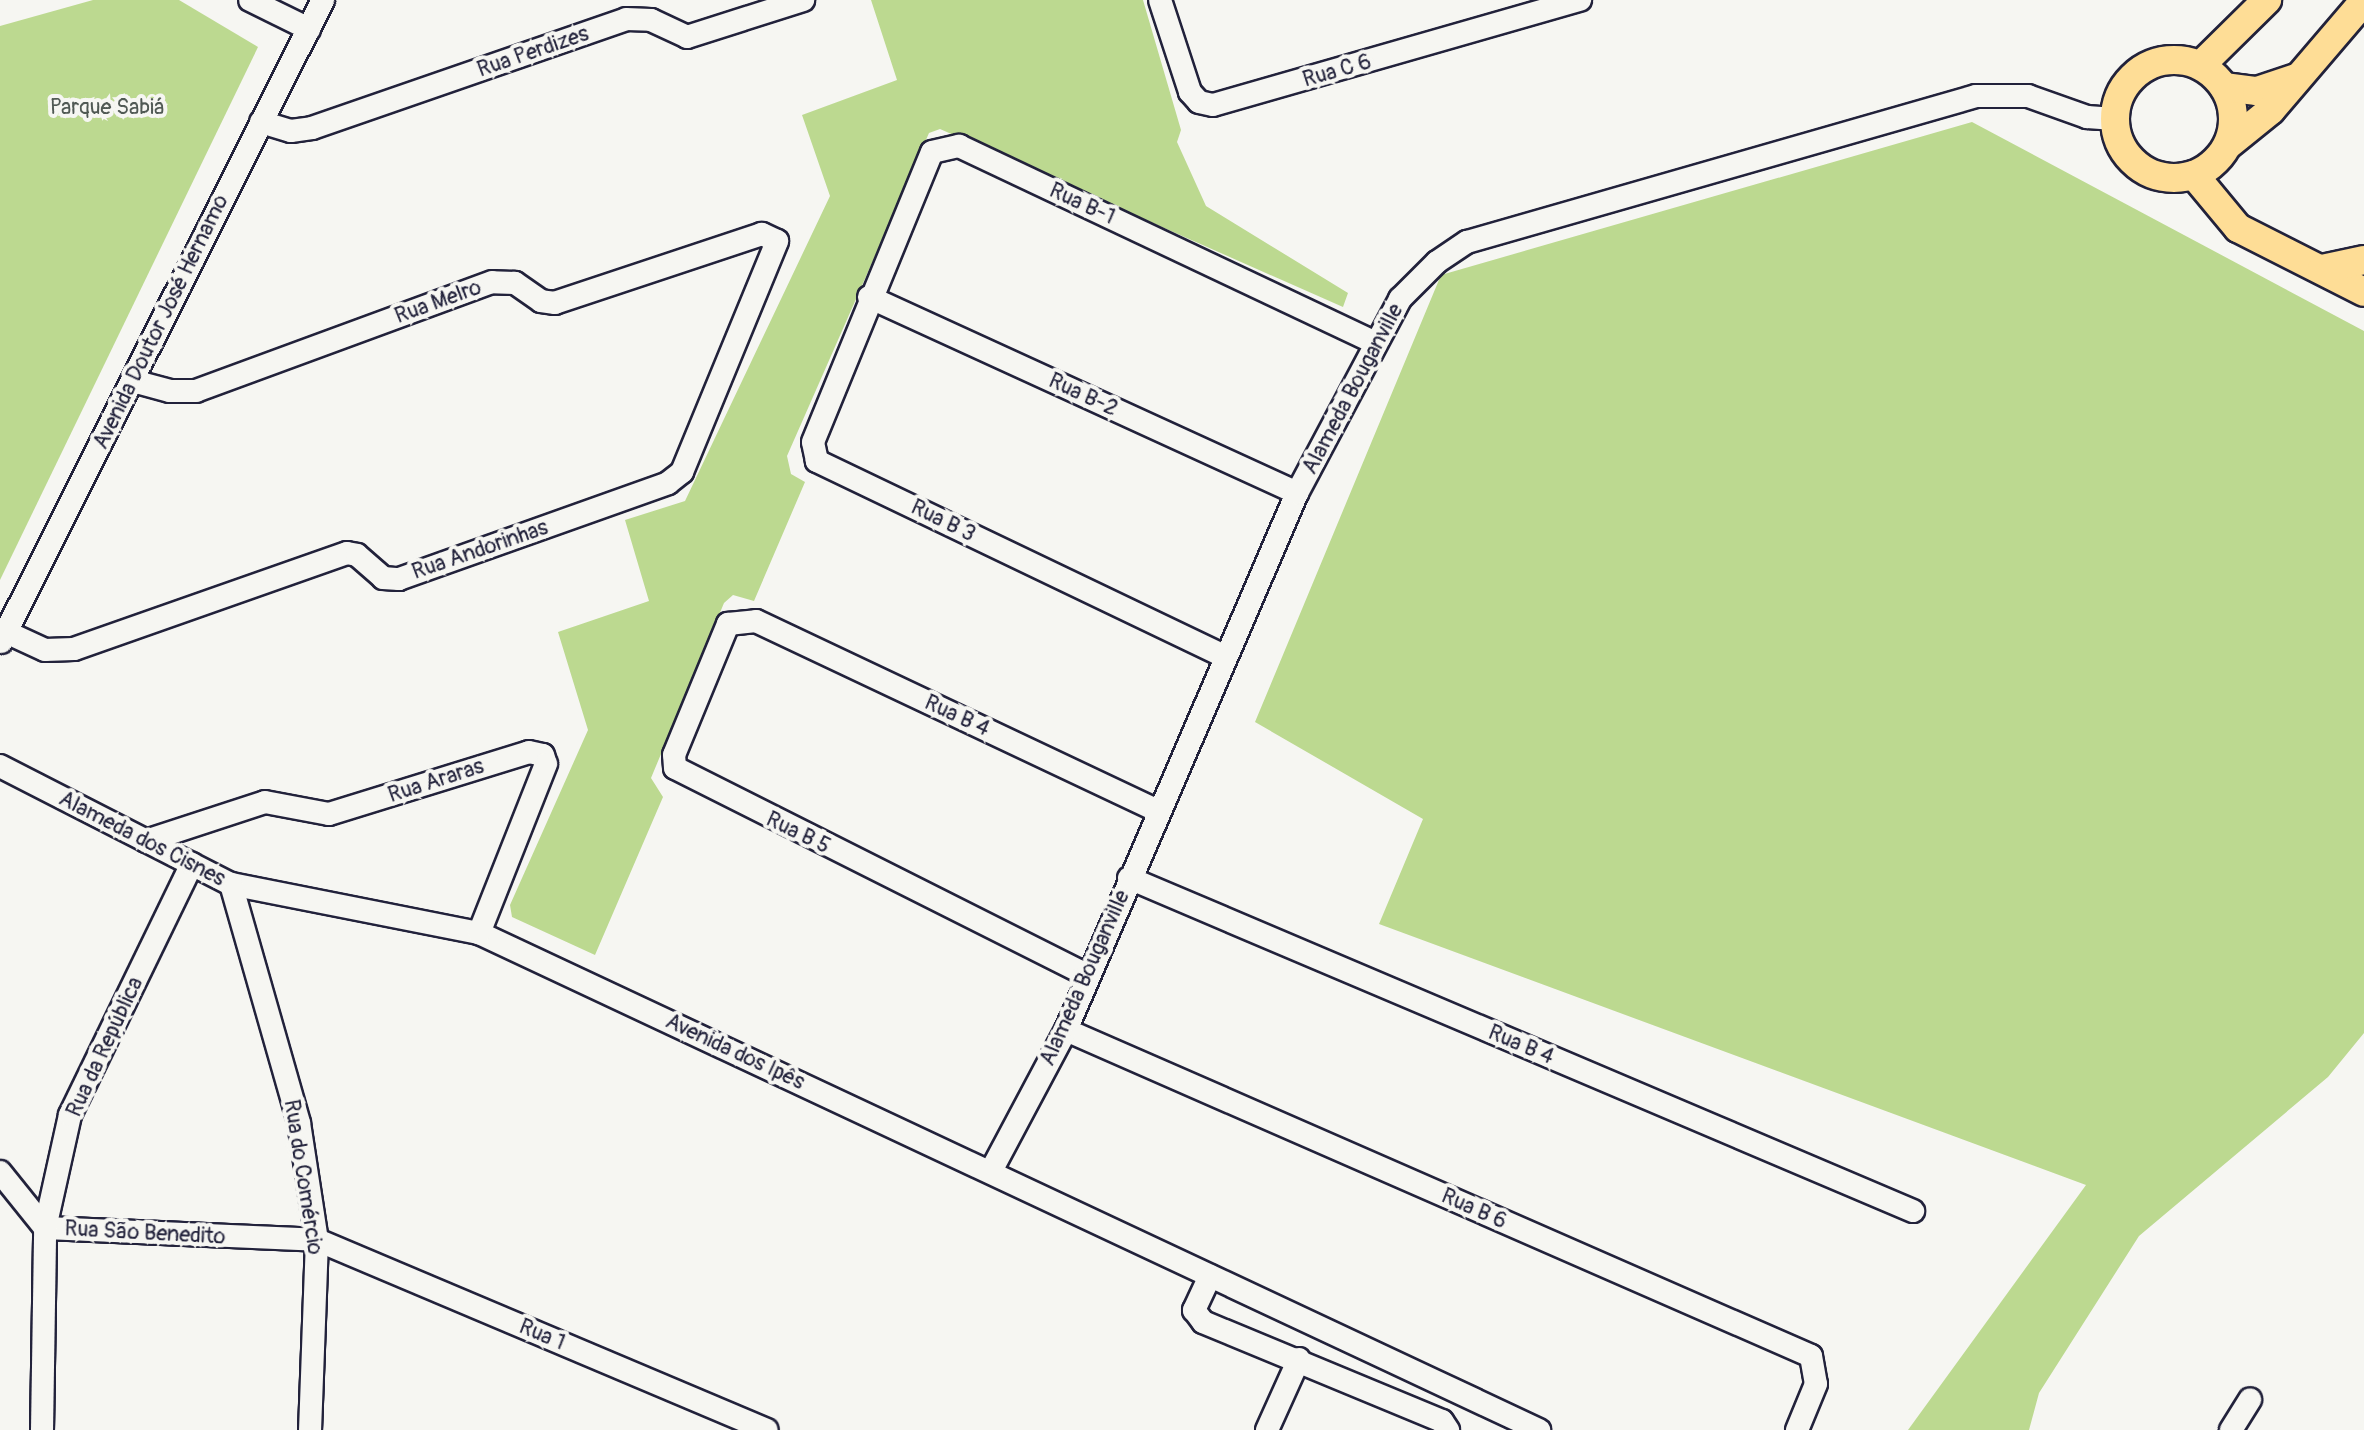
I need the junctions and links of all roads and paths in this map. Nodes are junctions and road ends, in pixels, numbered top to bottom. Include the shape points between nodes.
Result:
1 (250, 0) edge
2 (323, 0) edge
3 (803, 0) edge
4 (1160, 0) edge
5 (1580, 0) edge
6 (2267, 0) edge
7 (2364, 1) edge
8 (309, 29) junction
9 (2201, 65) junction
10 (2301, 76) junction
11 (2224, 87) junction
12 (2115, 119) junction
13 (261, 122) junction
14 (2228, 145) junction
15 (2194, 175) junction
16 (778, 249) joint
17 (2364, 260) edge
18 (2322, 269) junction
19 (2364, 292) edge
20 (869, 297) junction
21 (1374, 342) junction
22 (133, 381) junction
23 (1297, 493) junction
24 (756, 621) joint
25 (3, 638) edge
26 (1226, 657) junction
27 (0, 766) edge
28 (1158, 811) junction
29 (146, 841) junction
30 (192, 864) junction
31 (1129, 878) junction
32 (231, 884) junction
33 (479, 933) junction
34 (1087, 975) junction
35 (1066, 1030) junction
36 (991, 1171) junction
37 (0, 1172) edge
38 (1913, 1211) dead end
39 (45, 1228) junction
40 (317, 1240) junction
41 (1210, 1276) junction
42 (1299, 1359) junction
43 (2250, 1400) dead end
44 (42, 1430) edge
45 (310, 1430) edge
46 (766, 1430) edge
47 (1267, 1430) edge
48 (1448, 1430) edge
49 (1539, 1430) edge
50 (1797, 1430) edge
51 (2231, 1430) edge

1 - 8 street
2 - 8 street, Avenida Doutor José Hernamo
3 - 13 street, Rua Perdizes via 687,37 651,20 626,19 312,128 291,131
4 - 5 street, Rua C 6 via 1190,92 1213,105
6 - 9 main road
7 - 10 main road
8 - 13 street, Avenida Doutor José Hernamo
9 - 11 main road
9 - 12 main road via 2178,59 2135,74 2121,93
10 - 11 main road via 2257,91
10 - 14 main road via 2271,110
11 - 14 main road via 2234,122
12 - 15 main road via 2129,158 2148,172 2171,178
12 - 21 street, Alameda Bouganville via 2087,117 2028,96 1976,96 1467,242 1437,262 1400,299
13 - 22 street, Avenida Doutor José Hernamo
14 - 15 main road via 2214,163
15 - 18 main road via 2238,228
16 - 22 street, Rua Melro via 777,241 762,234 555,303 541,301 515,283 492,282 196,391 170,391
16 - 25 street, Rua Andorinhas via 682,472 668,483 399,579 383,578 357,555 347,553 74,649 45,650
17 - 18 main road
18 - 19 main road
20 - 21 street, Rua B-1 via 932,152 948,145
20 - 23 street, Rua B-2
20 - 26 street, Rua B 3 via 813,442 817,461
21 - 23 street, Alameda Bouganville
22 - 25 street, Avenida Doutor José Hernamo
23 - 26 street, Alameda Bouganville
24 - 28 street, Rua B 4
24 - 34 street, Rua B 5 via 728,624 674,755 675,768
26 - 28 street, Alameda Bouganville
27 - 29 street, Alameda dos Cisnes
28 - 31 street, Alameda Bouganville
29 - 30 street, Alameda dos Cisnes
29 - 33 street, Rua Araras via 265,802 329,814 529,752 543,755 546,764
30 - 32 street, Alameda dos Cisnes
30 - 39 street, Rua da República via 70,1115
31 - 34 street, Alameda Bouganville
31 - 38 street, Rua B 4
32 - 33 street, Alameda dos Cisnes
32 - 40 street, Rua do Comércio via 299,1123
33 - 36 street, Avenida dos Ipês
34 - 35 street, Alameda Bouganville
35 - 36 street, Alameda Bouganville
35 - 50 street, Rua B 6 via 1811,1356 1816,1384
36 - 41 street
37 - 39 street, Rua São Benedito
39 - 40 street, Rua São Benedito
39 - 44 street, Rua da República
40 - 45 street, Rua do Comércio
40 - 46 street, Rua 1
41 - 42 street via 1195,1306 1197,1317
41 - 49 street
42 - 47 street
42 - 48 street via 1442,1421
43 - 51 street

